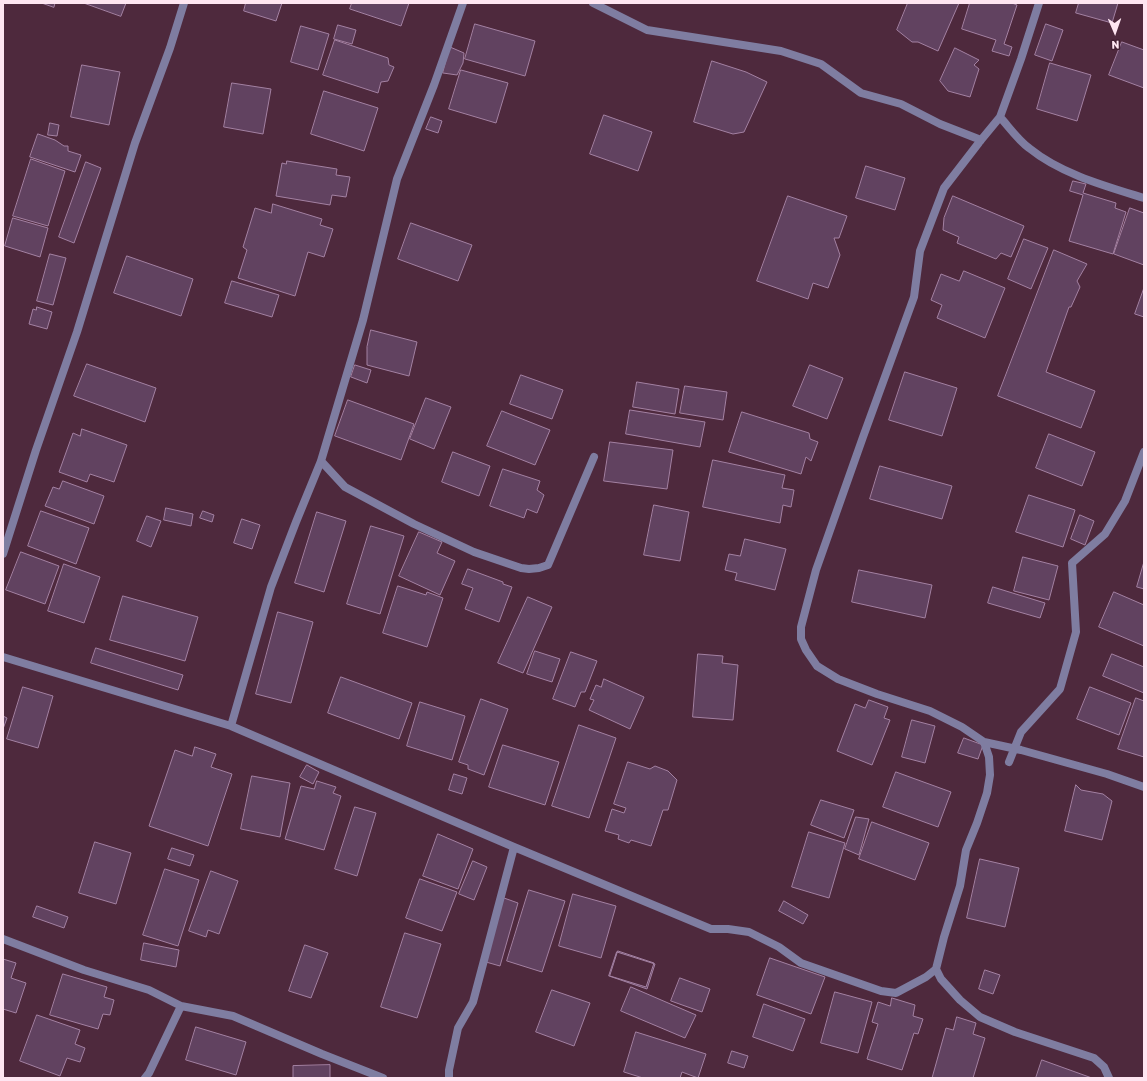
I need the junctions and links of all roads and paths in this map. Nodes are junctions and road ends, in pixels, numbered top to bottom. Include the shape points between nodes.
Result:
1 (184, 3) edge
2 (463, 3) edge
3 (592, 3) edge
4 (1040, 3) edge
5 (1000, 117) junction
6 (981, 140) junction
7 (1144, 198) edge
8 (1144, 452) edge
9 (594, 457) dead end
10 (322, 461) junction
11 (3, 554) edge
12 (3, 657) edge
13 (231, 726) junction
14 (984, 742) junction
15 (1009, 762) dead end
16 (1144, 787) edge
17 (514, 847) junction
18 (3, 939) edge
19 (936, 969) junction
20 (181, 1006) junction
21 (378, 1077) edge
22 (144, 1078) edge
23 (448, 1078) edge
24 (1109, 1078) edge

1 - 11 street via 135,143 77,332
2 - 10 street via 397,179 363,320
3 - 6 street via 647,30 781,51 821,64 861,93 901,104 940,124
4 - 5 street
5 - 6 street
5 - 7 street via 1028,148 1052,164 1102,185
6 - 14 street via 944,188 920,251 914,297 816,570 801,626 801,639 817,666 838,679 930,711 962,727
8 - 15 street via 1125,501 1105,534 1072,563 1076,632 1060,689 1021,732
9 - 10 street via 548,565 529,569 474,552 414,524 345,487
10 - 13 street via 271,587
12 - 13 street
13 - 17 street
14 - 16 street via 1100,772
14 - 19 street via 989,757 987,793 966,850 960,886
17 - 19 street via 711,929 749,932 779,946 801,963 881,991 896,993
17 - 23 street via 473,1002 458,1028
18 - 20 street via 84,970 149,990
19 - 24 street via 960,1000 980,1018 1094,1058 1104,1067
20 - 21 street via 233,1016
20 - 22 street via 149,1073

